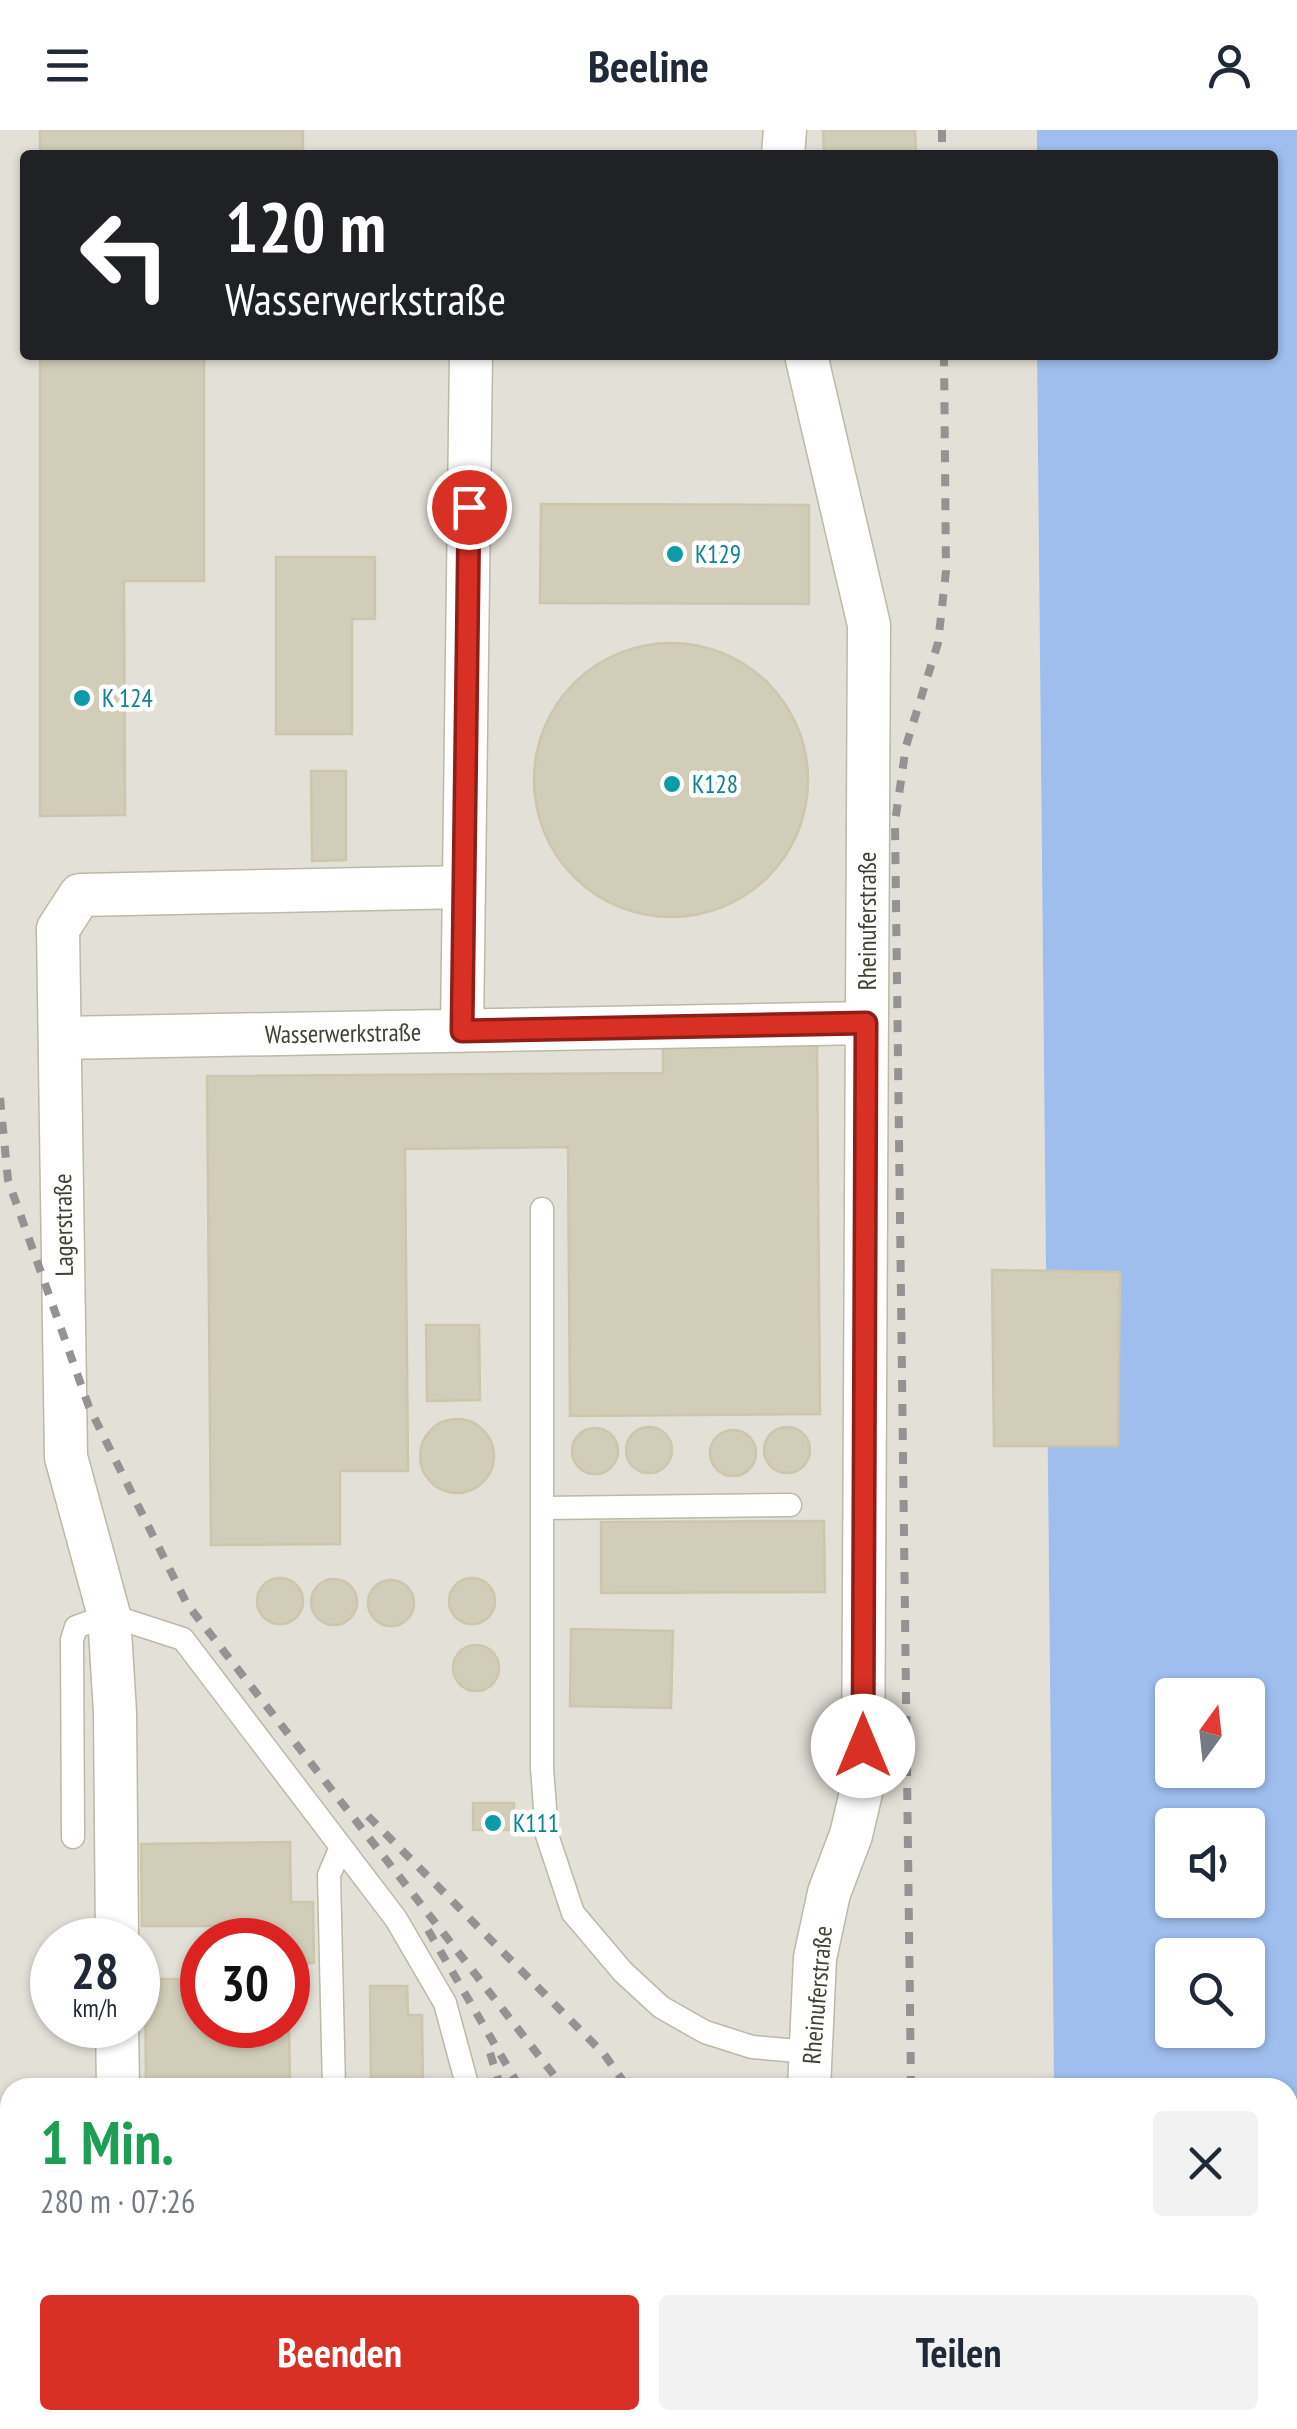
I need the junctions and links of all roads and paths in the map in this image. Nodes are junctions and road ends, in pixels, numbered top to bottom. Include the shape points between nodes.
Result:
1 (471, 360) edge
2 (807, 360) edge
3 (464, 887) junction
4 (866, 1023) junction
5 (462, 1031) junction
6 (60, 1038) junction
7 (542, 1209) dead end
8 (790, 1505) dead end
9 (544, 1508) junction
10 (108, 1614) junction
11 (72, 1837) dead end
12 (341, 1848) junction
13 (117, 1918) edge
14 (118, 2048) edge
15 (809, 2070) edge
16 (118, 2078) edge
17 (334, 2078) edge
18 (465, 2078) edge

1 - 3 street
2 - 4 street, Rheinuferstraße via 870,625
3 - 5 street
3 - 6 street, Lagerstraße via 80,895 58,929
4 - 5 street, Wasserwerkstraße
4 - 15 street, Rheinuferstraße via 863,1784 815,1958
5 - 6 street, Wasserwerkstraße
6 - 10 street, Lagerstraße via 66,1457
7 - 9 lane
8 - 9 lane
9 - 15 lane via 542,1768 547,1835 573,1913 662,2007 705,2032
10 - 11 lane via 76,1627 72,1640
10 - 12 lane via 183,1639
10 - 13 street, Lagerstraße
12 - 17 lane via 329,1875
12 - 18 lane via 396,1919 445,2004
14 - 16 street

